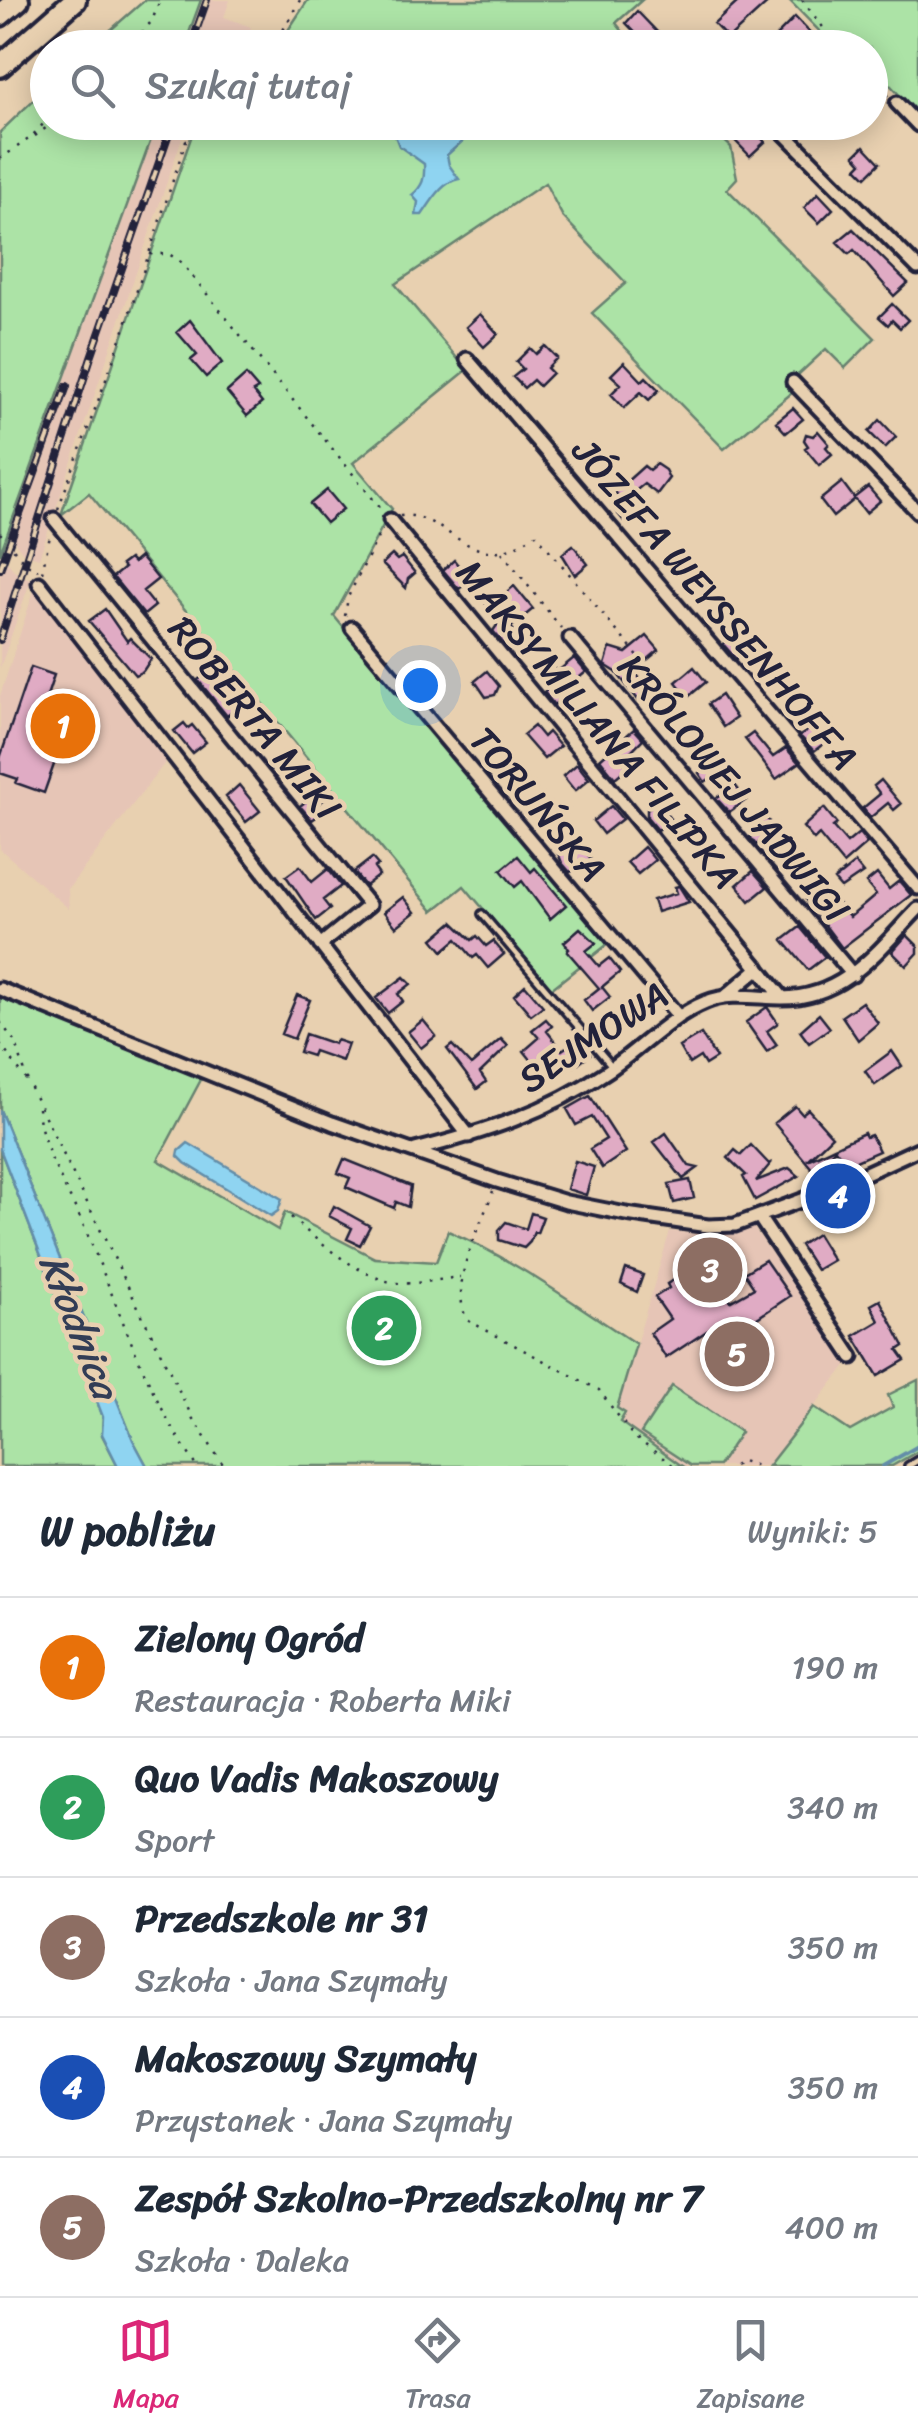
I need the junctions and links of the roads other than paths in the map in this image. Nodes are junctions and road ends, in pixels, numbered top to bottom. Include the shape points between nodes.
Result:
1 (18, 0) edge
2 (75, 0) edge
3 (0, 15) edge
4 (41, 30) edge
5 (30, 40) edge
6 (0, 66) edge
7 (897, 103) road end
8 (918, 125) edge
9 (791, 140) edge
10 (918, 268) edge
11 (467, 359) dead end
12 (794, 382) dead end
13 (918, 512) edge
14 (54, 519) road end
15 (390, 520) road end
16 (41, 578) road end
17 (352, 628) road end
18 (570, 638) road end
19 (918, 888) edge
20 (918, 909) edge
21 (482, 914) dead end
22 (320, 944) junction
23 (759, 968) junction
24 (853, 976) junction
25 (0, 990) edge
26 (725, 997) junction
27 (782, 998) junction
28 (679, 1017) junction
29 (613, 1067) junction
30 (469, 1136) junction
31 (918, 1149) edge
32 (413, 1150) junction
33 (759, 1218) junction
34 (852, 1357) dead end
35 (918, 1460) edge
36 (908, 1466) edge

1 - 3 highway
2 - 4 highway
5 - 6 highway
7 - 8 street
9 - 10 street
11 - 19 street, JÓZEFA WEYSSENHOFFA
12 - 13 street
14 - 22 street, ROBERTA MIKI via 369,905
15 - 23 street, MAKSYMILIANA FILIPKA
16 - 22 street
17 - 28 street, TORUŃSKA
18 - 24 street, KRÓLOWEJ JADWIGI
20 - 24 street, SEJMOWA
21 - 29 lane
22 - 30 street
23 - 26 street
23 - 27 street, MAKSYMILIANA FILIPKA
24 - 27 street, SEJMOWA via 818,994
25 - 32 street
26 - 27 street, SEJMOWA
26 - 28 street, SEJMOWA
28 - 29 street, SEJMOWA
29 - 30 street, SEJMOWA via 512,1122
30 - 32 street, SEJMOWA
31 - 33 street
32 - 33 street via 566,1202 722,1227
33 - 34 street
35 - 36 lane

